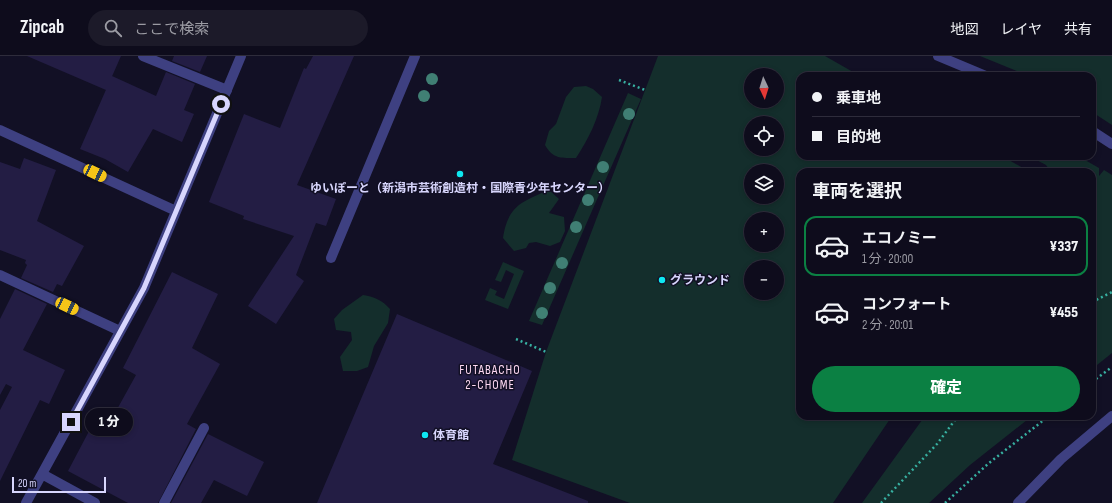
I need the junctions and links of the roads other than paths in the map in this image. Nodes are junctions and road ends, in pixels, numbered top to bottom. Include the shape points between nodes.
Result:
1 (143, 56) edge
2 (241, 56) edge
3 (415, 56) edge
4 (938, 56) edge
5 (976, 72) edge
6 (227, 90) junction
7 (0, 130) edge
8 (1096, 134) edge
9 (1112, 144) edge
10 (176, 211) junction
11 (331, 258) dead end
12 (0, 275) edge
13 (120, 331) junction
14 (1112, 416) edge
15 (204, 428) dead end
16 (42, 474) junction
17 (26, 503) edge
18 (95, 503) edge
19 (164, 503) edge
20 (1018, 503) edge

1 - 6 street
2 - 6 street
3 - 11 street
4 - 5 street
6 - 10 street
7 - 10 street
8 - 9 street
10 - 13 street via 144,288
12 - 13 street
13 - 16 street
14 - 20 street via 1061,459
15 - 19 street
16 - 17 street
16 - 18 street

